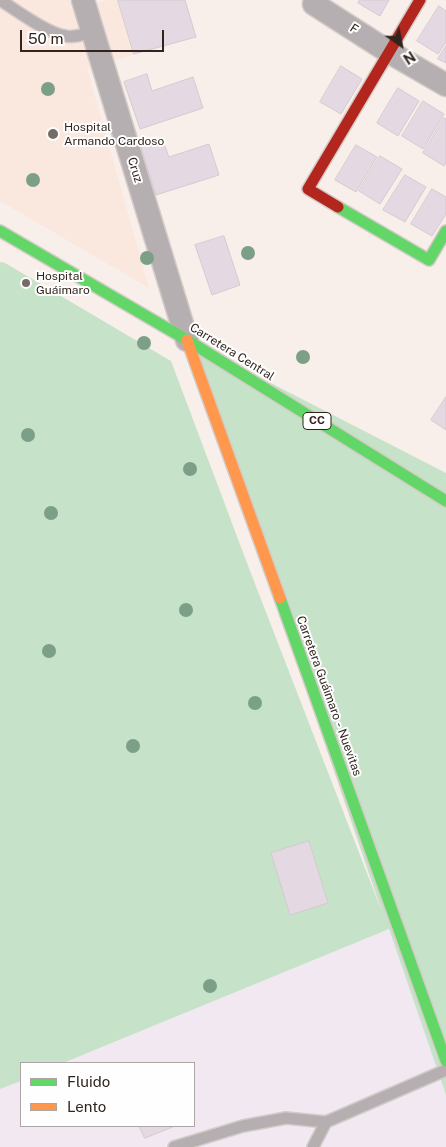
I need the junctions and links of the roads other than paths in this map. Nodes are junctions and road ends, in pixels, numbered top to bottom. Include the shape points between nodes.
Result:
1 (0, 0) edge
2 (83, 0) edge
3 (420, 0) edge
4 (314, 4) dead end
5 (93, 32) junction
6 (389, 52) junction
7 (446, 85) edge
8 (0, 231) edge
9 (446, 232) edge
10 (187, 340) junction
11 (446, 501) edge
12 (446, 1061) edge
13 (446, 1070) edge
14 (326, 1122) junction
15 (174, 1147) edge
16 (313, 1147) edge

1 - 5 lane via 54,33 66,37
2 - 5 street, Cruz
3 - 6 main road
4 - 6 street, F
5 - 10 street, Cruz
6 - 7 street, F
6 - 9 main road via 308,189 429,260
8 - 10 main road, Carretera Central / CC
10 - 11 main road, Carretera Central / CC
10 - 12 main road, Carretera Guáimaro - Nuevitas
13 - 14 lane
14 - 15 lane via 286,1118 243,1126
14 - 16 lane

